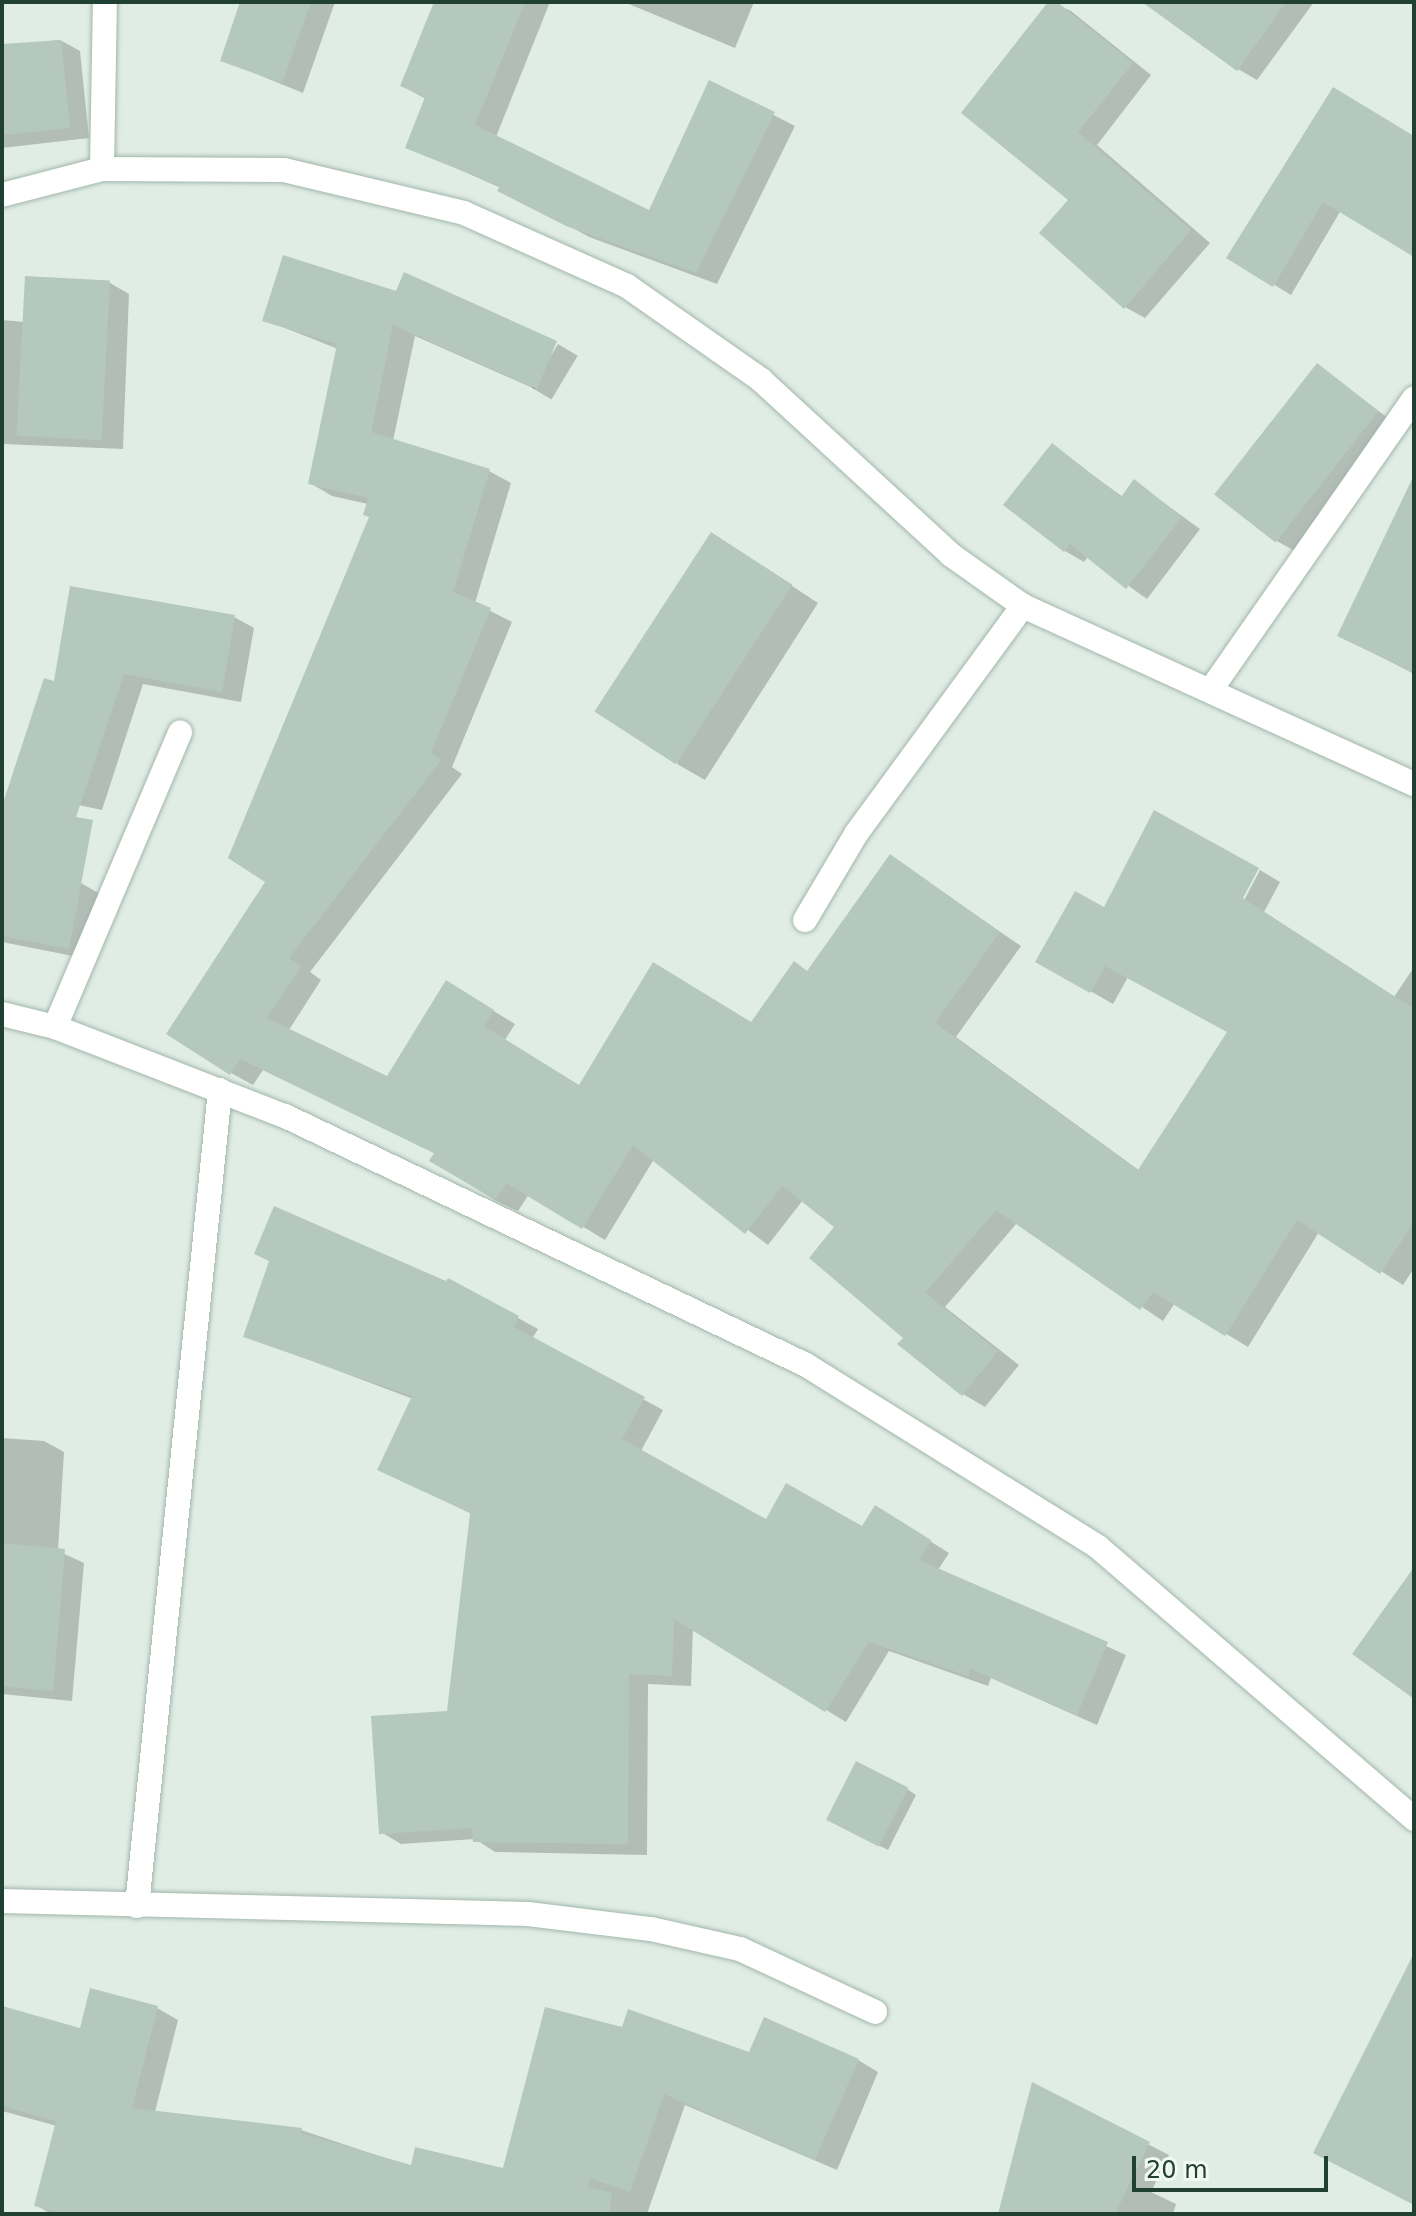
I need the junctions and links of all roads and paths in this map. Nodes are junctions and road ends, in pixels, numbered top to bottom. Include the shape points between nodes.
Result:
1 (105, 2) edge
2 (102, 169) junction
3 (2, 195) edge
4 (1414, 398) edge
5 (1023, 606) junction
6 (1212, 688) junction
7 (180, 732) dead end
8 (1414, 784) edge
9 (805, 920) dead end
10 (2, 1014) edge
11 (55, 1027) junction
12 (220, 1090) junction
13 (1414, 1819) edge
14 (2, 1901) edge
15 (137, 1906) junction
16 (875, 2012) dead end

1 - 2 street
2 - 3 street
2 - 5 street via 284,170 464,213 627,286 761,380 951,555
4 - 6 street
5 - 6 street
5 - 9 street via 856,834
6 - 8 street
7 - 11 street
10 - 11 street
11 - 12 street
12 - 13 street via 285,1116 806,1365 1098,1547
12 - 15 street
14 - 15 street
15 - 16 street via 528,1914 651,1929 740,1949

